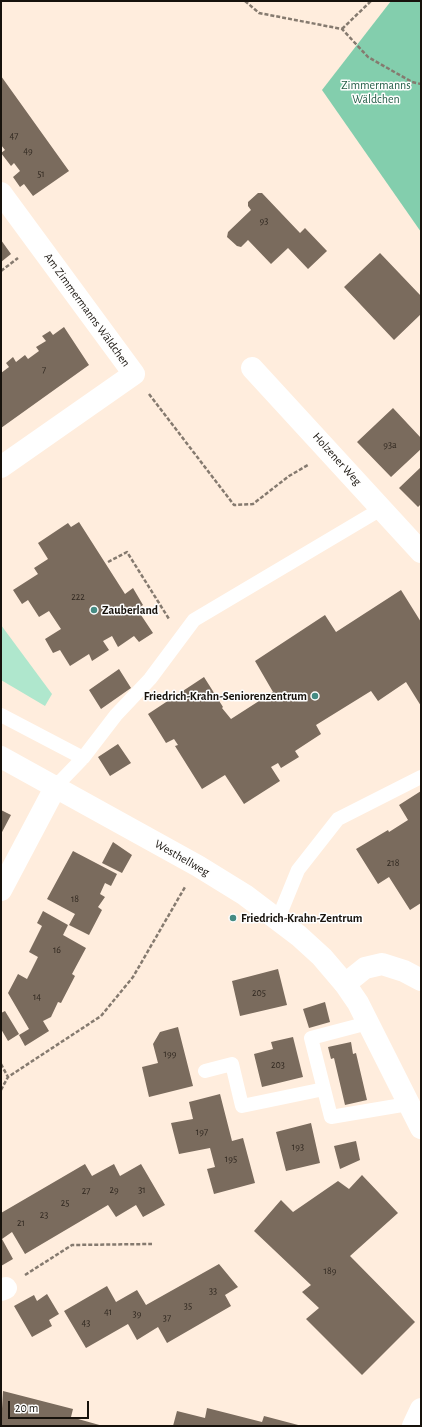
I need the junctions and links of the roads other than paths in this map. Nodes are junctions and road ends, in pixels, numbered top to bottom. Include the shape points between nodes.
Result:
1 (1, 193) edge
2 (252, 368) dead end
3 (1, 467) edge
4 (381, 509) junction
5 (421, 552) edge
6 (1, 715) edge
7 (1, 757) edge
8 (83, 758) junction
9 (421, 777) edge
10 (56, 786) junction
11 (1, 890) edge
12 (278, 920) junction
13 (421, 980) edge
14 (345, 984) junction
15 (368, 1023) junction
16 (205, 1071) dead end
17 (324, 1089) junction
18 (408, 1104) junction
19 (421, 1128) edge
20 (421, 1409) edge
21 (412, 1426) edge

1 - 3 street, Am Zimmermanns Wäldchen via 134,374
2 - 4 street, Holzener Weg
4 - 5 street, Holzener Weg
4 - 8 lane via 194,620 150,679 116,715
6 - 8 lane
7 - 10 street, Westhellweg
8 - 10 lane
9 - 12 lane via 338,819 298,870
10 - 11 street
10 - 12 street, Westhellweg via 198,866 245,895
12 - 14 street, Westhellweg via 322,958
13 - 14 street via 382,964 365,968
14 - 15 street, Westhellweg
15 - 17 lane via 311,1038
15 - 18 street, Westhellweg
16 - 17 lane via 232,1064 242,1106
17 - 18 lane via 331,1117
18 - 19 street, Westhellweg
20 - 21 street

